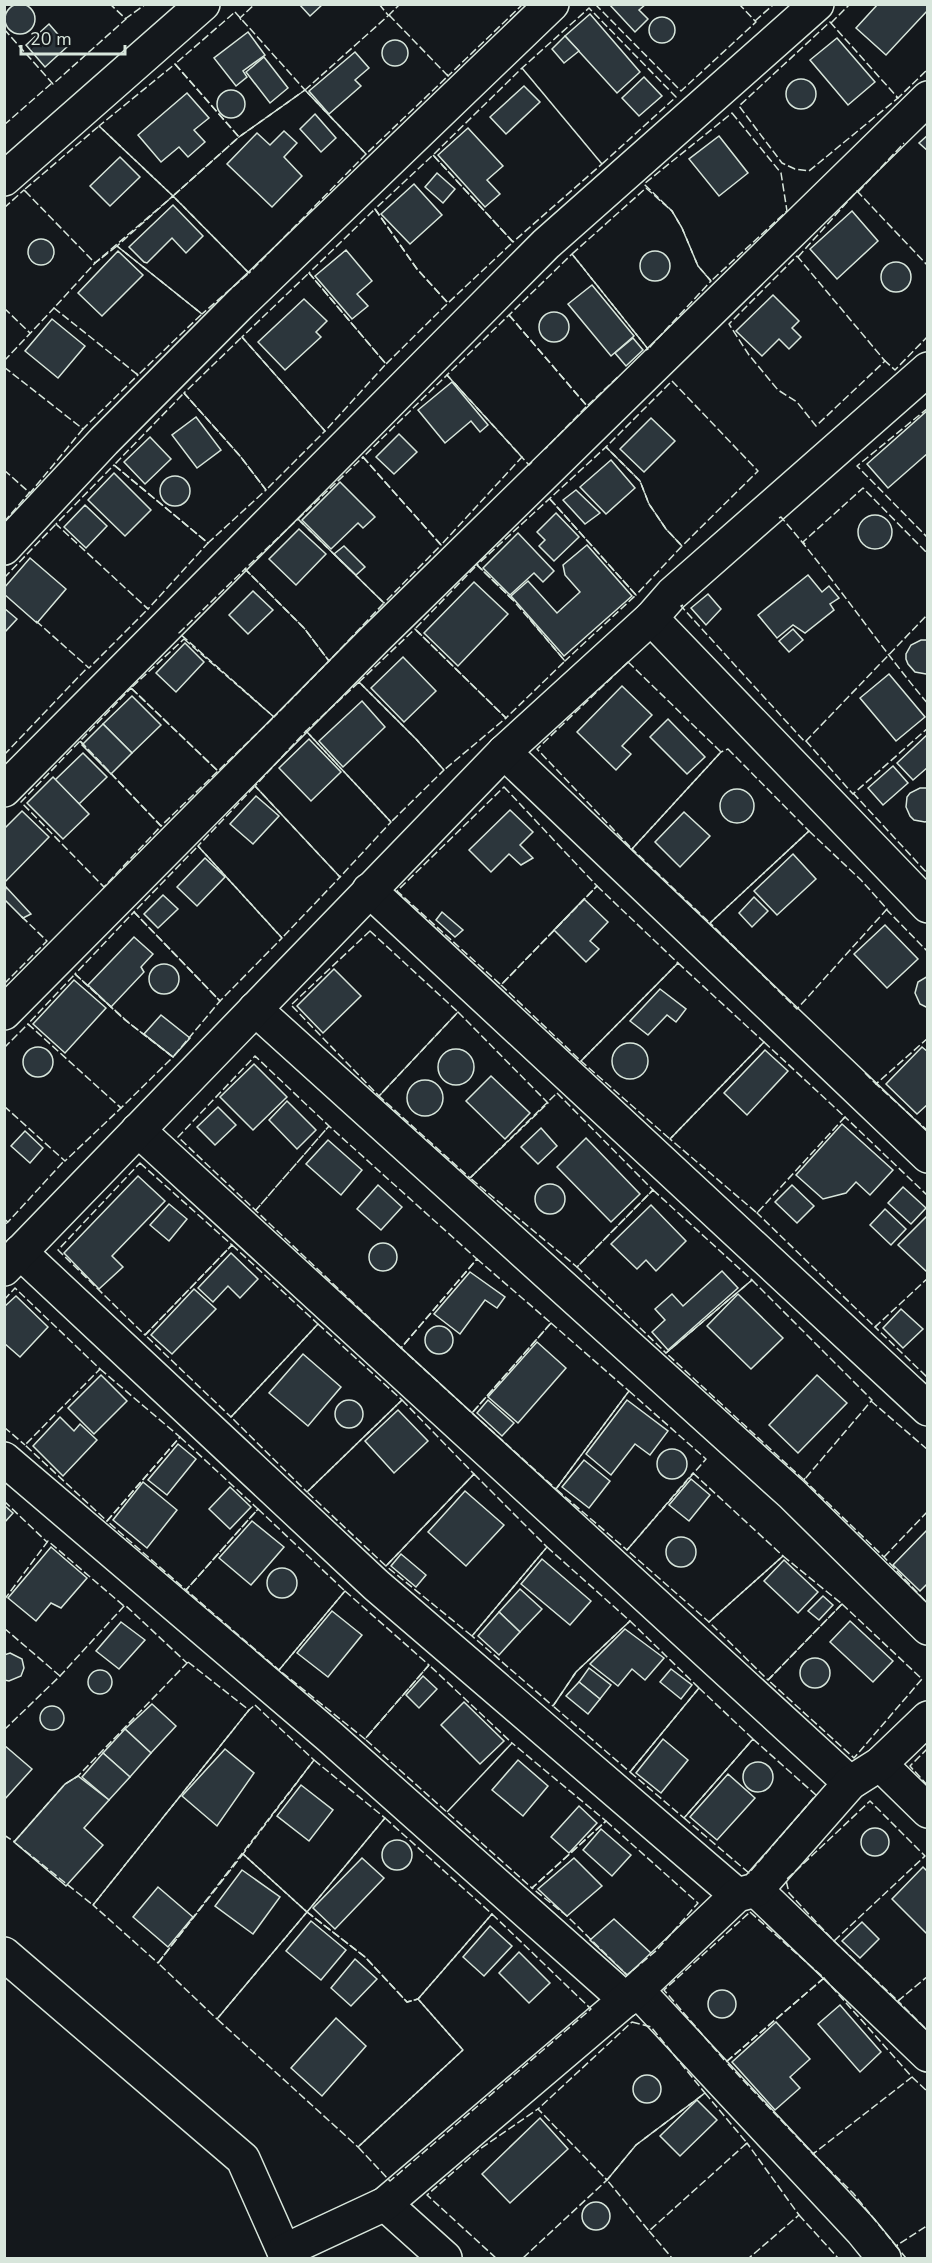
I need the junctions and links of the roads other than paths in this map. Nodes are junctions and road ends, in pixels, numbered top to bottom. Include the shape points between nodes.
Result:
1 (203, 4) edge
2 (552, 4) edge
3 (817, 4) edge
4 (927, 98) edge
5 (4, 179) edge
6 (927, 369) edge
7 (4, 548) edge
8 (651, 618) junction
9 (504, 752) junction
10 (4, 790) edge
11 (369, 890) junction
12 (927, 906) edge
13 (255, 1009) junction
14 (4, 1013) edge
15 (138, 1130) junction
16 (927, 1156) edge
17 (12, 1260) edge
18 (927, 1408) edge
19 (4, 1459) edge
20 (927, 1628) edge
21 (927, 1718) edge
22 (880, 1764) junction
23 (850, 1783) junction
24 (927, 1811) edge
25 (747, 1893) junction
26 (4, 1953) edge
27 (632, 1995) junction
28 (927, 2055) edge
29 (386, 2205) junction
30 (286, 2254) edge
31 (445, 2259) edge
32 (884, 2259) edge

1 - 5 street
2 - 7 street via 240,304
3 - 10 street via 546,244
4 - 14 street via 374,640
6 - 8 street via 672,594
8 - 9 street
8 - 12 street
9 - 11 street
9 - 16 street
11 - 13 street
11 - 18 street
13 - 15 street
13 - 20 street via 792,1494
15 - 17 street
15 - 23 street
17 - 25 street via 376,1585
19 - 27 street
21 - 22 street
22 - 23 street
22 - 24 street
23 - 25 street
25 - 27 street
25 - 28 street
26 - 30 street via 243,2159
27 - 29 street
27 - 32 street via 862,2231
29 - 30 street
29 - 31 street

